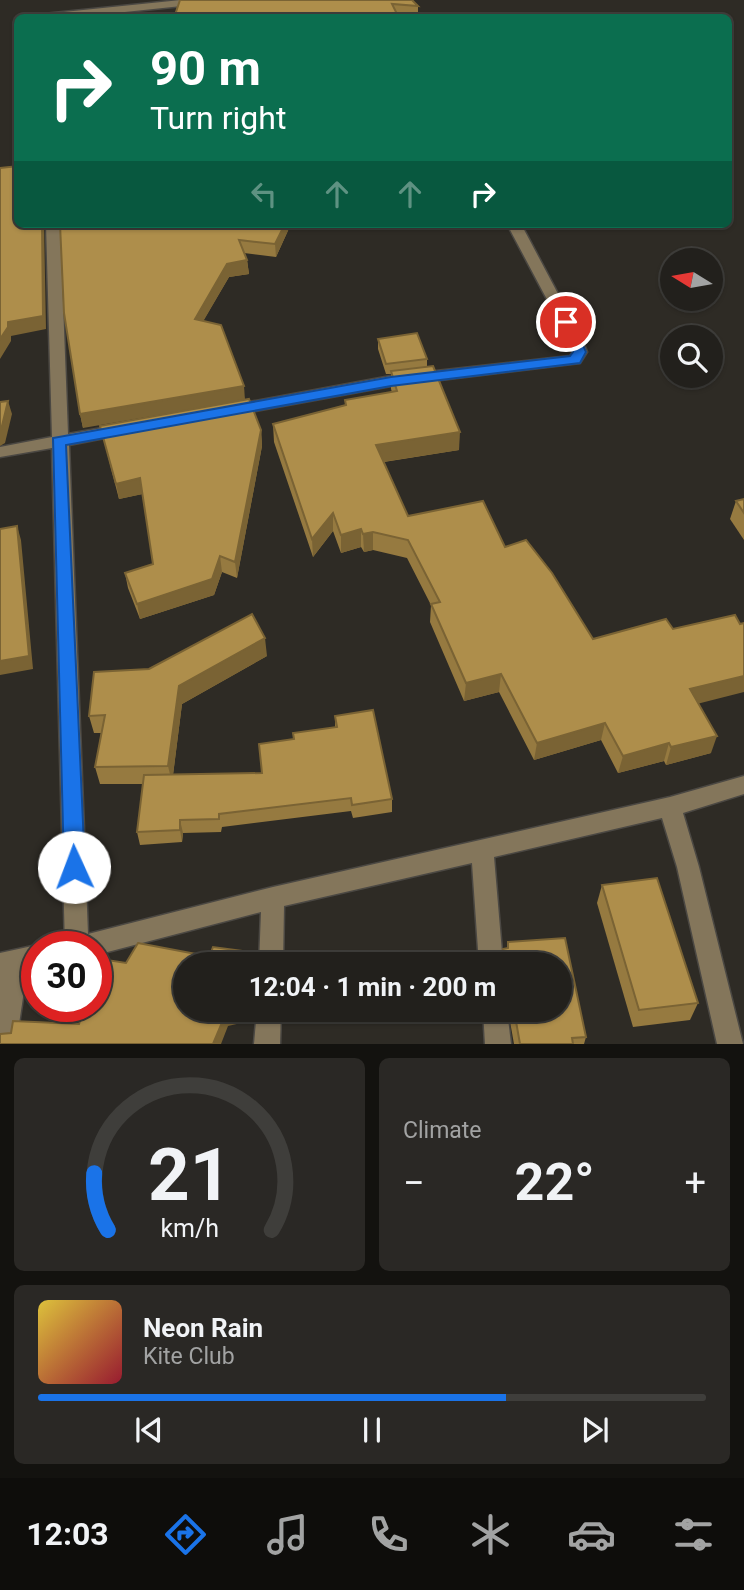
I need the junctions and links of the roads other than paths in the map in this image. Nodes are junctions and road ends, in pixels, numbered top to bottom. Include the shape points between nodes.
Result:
1 (210, 0) edge
2 (183, 1) edge
3 (54, 14) edge
4 (53, 228) edge
5 (516, 228) edge
6 (218, 412) edge
7 (138, 427) edge
8 (58, 441) junction
9 (0, 452) edge
10 (744, 785) edge
11 (670, 807) junction
12 (482, 850) junction
13 (273, 898) junction
14 (79, 931) edge
15 (112, 939) edge
16 (271, 952) edge
17 (490, 952) edge
18 (18, 961) edge
19 (268, 1022) edge
20 (496, 1022) edge
21 (3, 1044) edge
22 (267, 1044) edge
23 (498, 1044) edge
24 (730, 1044) edge

1 - 2 street
2 - 3 street
4 - 8 street
5 - 6 street via 576,341 580,352 575,360 391,382
7 - 8 street
8 - 9 street
8 - 14 street
10 - 11 street
11 - 12 street
11 - 24 street
12 - 13 street
12 - 17 street
13 - 15 street
13 - 16 street
18 - 21 street
19 - 22 street
20 - 23 street

